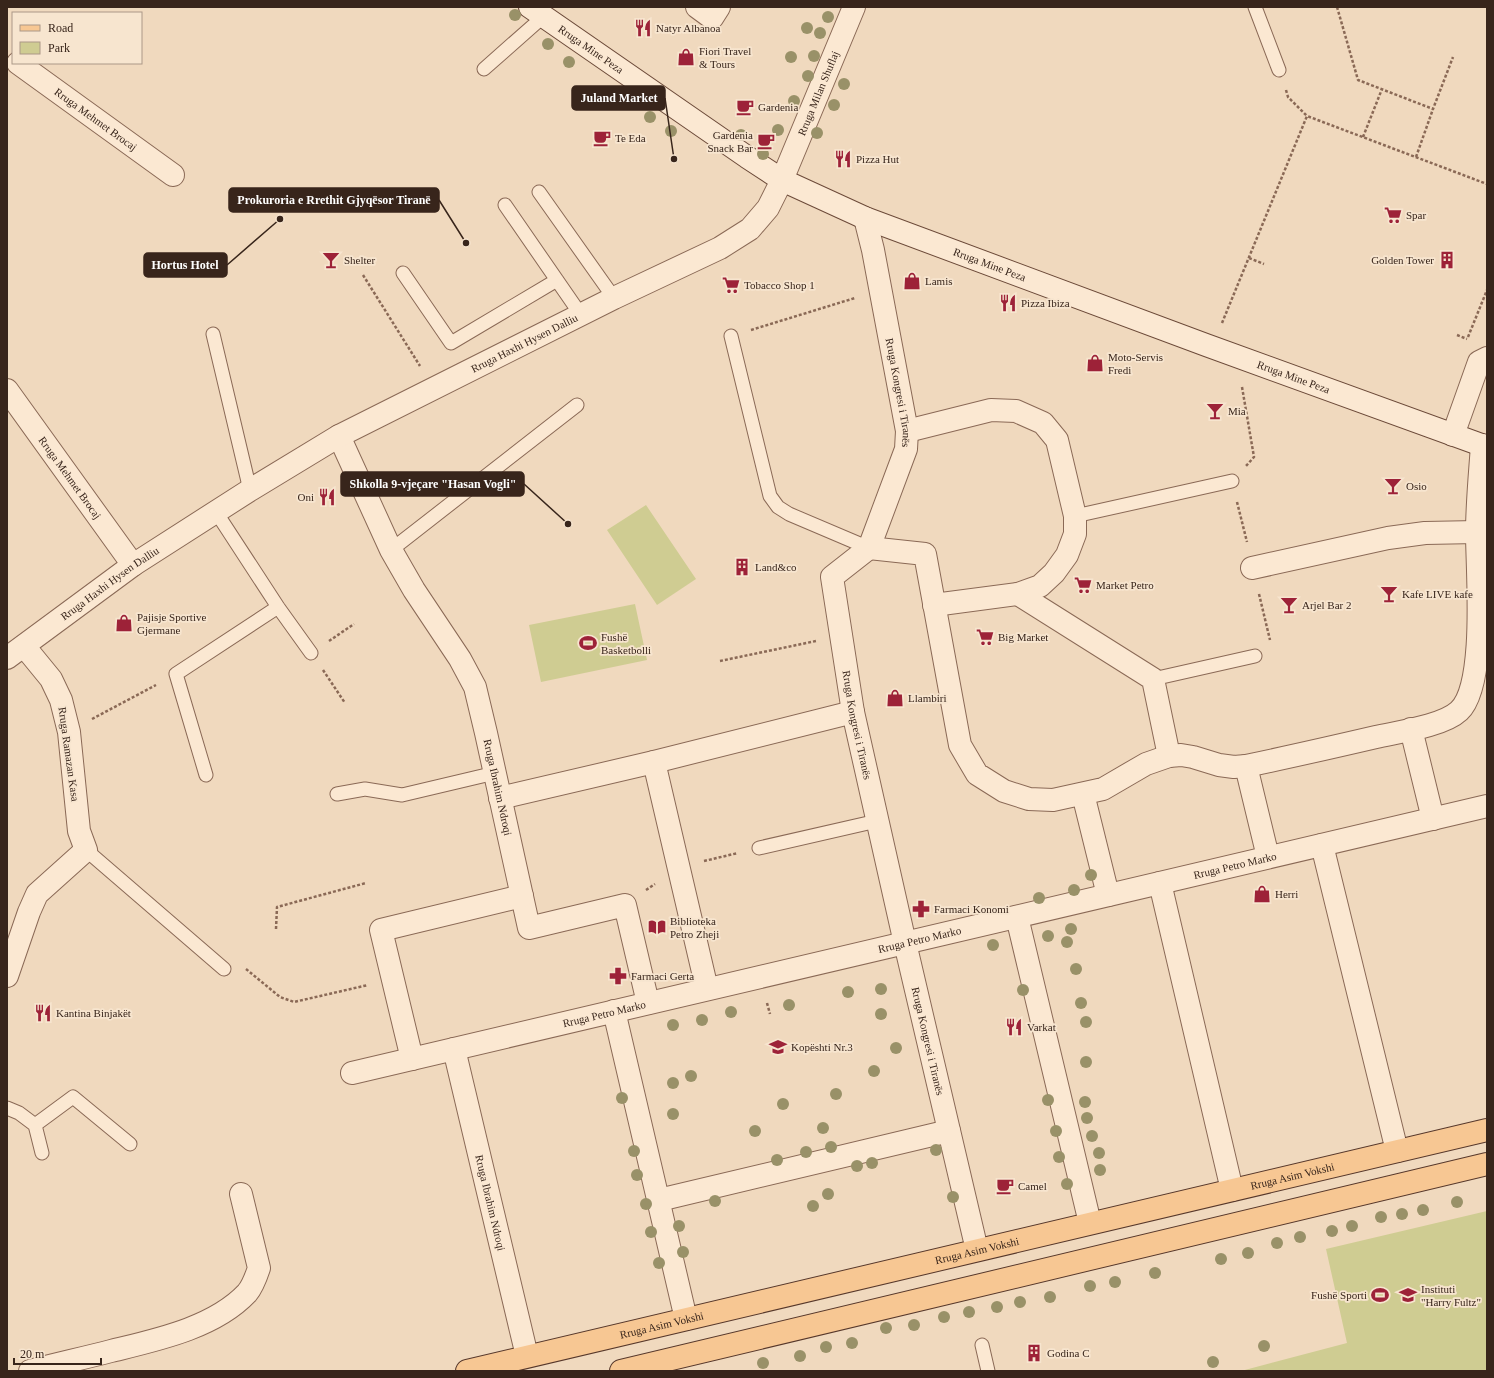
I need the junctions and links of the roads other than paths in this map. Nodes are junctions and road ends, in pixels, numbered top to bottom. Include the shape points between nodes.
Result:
1 (697, 7) edge
2 (719, 7) edge
3 (854, 7) edge
4 (1255, 7) edge
5 (537, 12) edge
6 (19, 64) edge
7 (484, 69) dead end
8 (1279, 70) dead end
9 (173, 175) dead end
10 (782, 180) junction
11 (539, 192) dead end
12 (505, 204) dead end
13 (864, 218) junction
14 (403, 273) dead end
15 (557, 280) junction
16 (614, 298) junction
17 (581, 315) junction
18 (213, 334) dead end
19 (731, 336) road end
20 (1483, 360) edge
21 (7, 390) edge
22 (577, 405) dead end
23 (907, 431) junction
24 (1453, 435) junction
25 (339, 436) junction
26 (1485, 446) edge
27 (1232, 481) road end
28 (250, 490) junction
29 (216, 512) junction
30 (1075, 516) junction
31 (1477, 532) junction
32 (869, 548) junction
33 (391, 550) junction
34 (133, 565) junction
35 (1252, 568) road end
36 (1018, 594) junction
37 (934, 605) junction
38 (278, 607) junction
39 (1483, 625) edge
40 (24, 646) junction
41 (311, 653) road end
42 (1254, 656) dead end
43 (7, 658) edge
44 (1153, 679) junction
45 (853, 712) junction
46 (1411, 729) junction
47 (1169, 756) junction
48 (654, 762) junction
49 (1246, 766) junction
50 (495, 773) junction
51 (206, 775) dead end
52 (337, 794) dead end
53 (1083, 794) junction
54 (500, 798) junction
55 (1486, 808) edge
56 (1433, 819) junction
57 (877, 821) junction
58 (1322, 845) junction
59 (759, 848) road end
60 (86, 850) junction
61 (1268, 858) junction
62 (1160, 883) junction
63 (1108, 895) junction
64 (522, 896) junction
65 (1017, 917) junction
66 (905, 943) junction
67 (224, 969) dead end
68 (7, 976) edge
69 (707, 989) junction
70 (648, 1004) junction
71 (614, 1011) junction
72 (454, 1049) junction
73 (412, 1059) junction
74 (352, 1073) dead end
75 (7, 1108) edge
76 (35, 1125) junction
77 (1487, 1130) edge
78 (950, 1131) junction
79 (130, 1144) dead end
80 (1397, 1151) junction
81 (42, 1153) dead end
82 (1487, 1164) edge
83 (1232, 1190) junction
84 (241, 1194) dead end
85 (658, 1200) junction
86 (1090, 1223) junction
87 (977, 1250) junction
88 (686, 1319) junction
89 (982, 1345) dead end
90 (527, 1356) junction
91 (661, 1366) edge
92 (30, 1371) edge
93 (467, 1371) edge
94 (621, 1371) edge
95 (988, 1371) edge

1 - 2 street via 712,18
3 - 10 street, Rruga Milan Shuflaj
4 - 8 lane
5 - 7 lane
5 - 10 street, Rruga Mine Peza
6 - 9 street, Rruga Mehmet Brocaj
10 - 13 street, Rruga Mine Peza
10 - 16 street, Rruga Haxhi Hysen Dalliu via 768,208 750,229 720,248
11 - 16 lane
12 - 15 lane
13 - 23 street, Rruga Kongresi i Tiranës via 873,250
13 - 24 street, Rruga Mine Peza
14 - 15 lane via 451,343
15 - 17 lane
16 - 17 street, Rruga Haxhi Hysen Dalliu
17 - 25 street, Rruga Haxhi Hysen Dalliu
18 - 28 lane
19 - 32 lane via 770,496 778,507 789,514
20 - 24 street
21 - 34 street, Rruga Mehmet Brocaj
22 - 33 lane
23 - 30 street via 991,410 1016,411 1043,423 1057,440
23 - 32 street, Rruga Kongresi i Tiranës via 906,448
24 - 26 street, Rruga Mine Peza
25 - 28 street, Rruga Haxhi Hysen Dalliu
25 - 33 street, Rruga Ibrahim Ndroqi
26 - 31 street
27 - 30 lane
28 - 29 street, Rruga Haxhi Hysen Dalliu
29 - 34 street, Rruga Haxhi Hysen Dalliu
29 - 38 lane
30 - 36 street via 1075,534 1067,555 1054,573 1040,586
31 - 35 street via 1425,533 1388,538
31 - 39 street
32 - 37 street via 925,554
32 - 45 street, Rruga Kongresi i Tiranës via 832,577
33 - 50 street, Rruga Ibrahim Ndroqi via 475,687
34 - 40 street, Rruga Haxhi Hysen Dalliu
36 - 37 street
36 - 44 street
37 - 53 street via 960,745 977,774 1004,791 1029,799 1052,800
38 - 41 lane
38 - 51 lane via 176,674
39 - 46 street via 1469,697 1459,711 1442,721
40 - 43 street, Rruga Haxhi Hysen Dalliu
40 - 60 street, Rruga Ramazan Kasa via 51,679 61,700 69,732 79,831
42 - 44 lane
44 - 47 street
45 - 48 street
45 - 57 street, Rruga Kongresi i Tiranës
46 - 49 street
46 - 56 street
47 - 49 street via 1181,755 1219,765
47 - 53 street via 1146,764 1104,789
48 - 54 street
48 - 69 street
49 - 61 street
50 - 52 lane via 402,795 365,789
50 - 54 street, Rruga Ibrahim Ndroqi
53 - 63 street
54 - 64 street, Rruga Ibrahim Ndroqi
55 - 56 street, Rruga Petro Marko
56 - 58 street, Rruga Petro Marko
57 - 59 lane
57 - 66 street, Rruga Kongresi i Tiranës
58 - 61 street, Rruga Petro Marko
58 - 80 street
60 - 67 lane, Rruga Ramazan Kasa
60 - 68 street via 37,894
61 - 62 street, Rruga Petro Marko
62 - 63 street, Rruga Petro Marko
62 - 83 street
63 - 65 street, Rruga Petro Marko
64 - 70 street, Rruga Ibrahim Ndroqi via 529,928 624,905
64 - 73 street via 381,930
65 - 66 street, Rruga Petro Marko
65 - 86 street
66 - 69 street, Rruga Petro Marko
66 - 78 street, Rruga Kongresi i Tiranës
69 - 70 street, Rruga Petro Marko
70 - 71 street, Rruga Petro Marko
71 - 72 street, Rruga Petro Marko
71 - 85 street
72 - 73 street, Rruga Petro Marko
72 - 90 street, Rruga Ibrahim Ndroqi
73 - 74 street, Rruga Petro Marko
75 - 76 lane
76 - 79 lane via 73,1097
76 - 81 lane
77 - 80 main road, Rruga Asim Vokshi
78 - 85 street
78 - 87 street, Rruga Kongresi i Tiranës
80 - 83 main road, Rruga Asim Vokshi
82 - 91 main road
83 - 86 main road, Rruga Asim Vokshi
84 - 92 street via 259,1268 248,1292 236,1303 191,1328 156,1341
85 - 88 street
86 - 87 main road, Rruga Asim Vokshi
87 - 88 main road, Rruga Asim Vokshi
88 - 90 main road, Rruga Asim Vokshi
89 - 95 lane
90 - 93 main road, Rruga Asim Vokshi
91 - 94 main road

